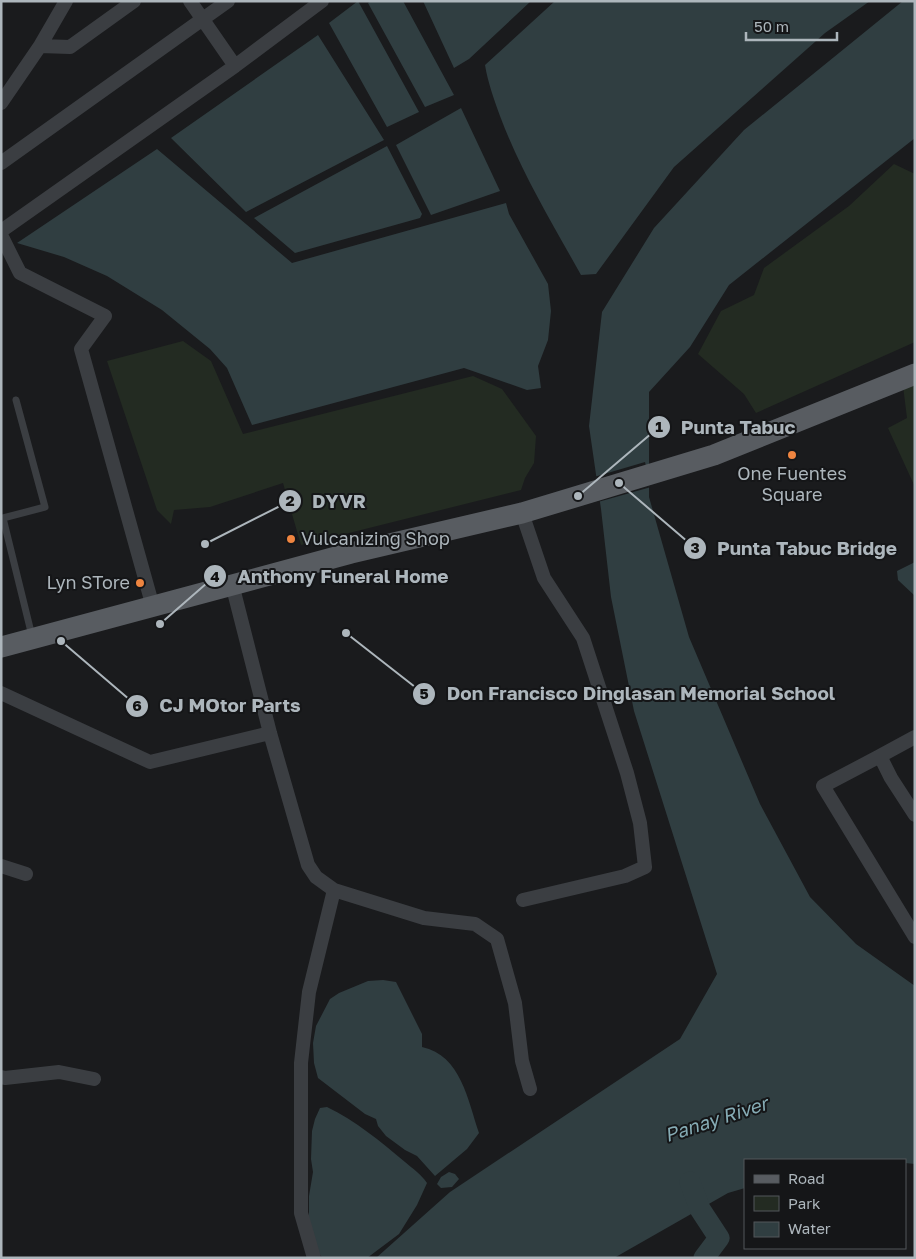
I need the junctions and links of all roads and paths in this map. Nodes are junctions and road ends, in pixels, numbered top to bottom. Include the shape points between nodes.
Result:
1 (66, 1) edge
2 (134, 1) edge
3 (190, 1) edge
4 (228, 1) edge
5 (322, 1) edge
6 (202, 19) junction
7 (40, 46) junction
8 (235, 66) junction
9 (1, 103) edge
10 (1, 163) edge
11 (1, 231) edge
12 (1, 235) edge
13 (915, 374) edge
14 (16, 400) dead end
15 (522, 513) junction
16 (232, 584) junction
17 (153, 607) junction
18 (33, 639) junction
19 (1, 647) edge
20 (1, 693) edge
21 (270, 733) junction
22 (915, 737) edge
23 (880, 756) junction
24 (915, 815) edge
25 (1, 866) edge
26 (26, 874) dead end
27 (334, 890) junction
28 (523, 900) dead end
29 (915, 937) edge
30 (1, 1077) edge
31 (94, 1079) dead end
32 (530, 1089) dead end
33 (314, 1258) edge

1 - 7 street
2 - 7 street via 70,47
3 - 6 street
4 - 6 street
5 - 8 street
6 - 8 street
6 - 10 street
7 - 9 street
8 - 11 street
12 - 17 street via 20,273 105,316 81,349
13 - 15 main road via 714,455
14 - 18 lane via 45,507 3,518
15 - 16 main road
15 - 28 street via 544,578 583,638 627,773 640,823 645,867 625,876
16 - 17 main road
16 - 21 street
17 - 18 main road
18 - 19 main road
20 - 21 street via 150,762
21 - 27 street via 308,865 316,877
22 - 23 street
23 - 24 street
23 - 29 street via 823,786
25 - 26 street
27 - 32 street via 424,918 475,924 497,940 515,1003 522,1061
27 - 33 street via 309,992 301,1063 301,1213
30 - 31 street via 59,1072

